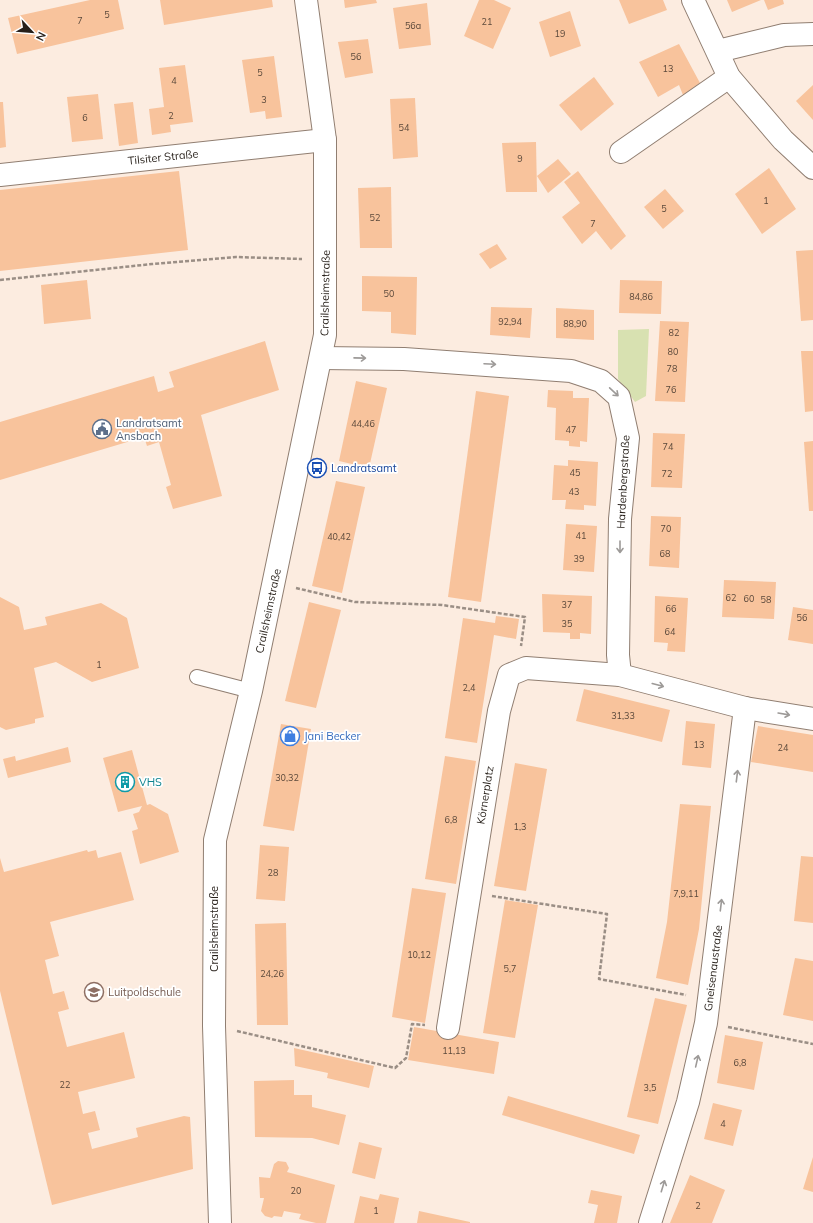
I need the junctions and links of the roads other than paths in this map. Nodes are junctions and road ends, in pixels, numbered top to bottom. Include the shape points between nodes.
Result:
1 (306, 0) edge
2 (693, 0) edge
3 (813, 34) edge
4 (718, 51) junction
5 (729, 77) junction
6 (325, 140) junction
7 (621, 152) dead end
8 (813, 168) edge
9 (0, 175) edge
10 (321, 358) junction
11 (620, 675) junction
12 (197, 677) dead end
13 (252, 691) junction
14 (746, 708) junction
15 (813, 719) edge
16 (448, 1028) road end
17 (220, 1223) edge
18 (650, 1223) edge

1 - 6 street, Crailsheimstraße
2 - 4 street
3 - 4 street via 784,35
4 - 5 street
5 - 7 street
5 - 8 street via 783,140
6 - 9 street, Tilsiter Straße
6 - 10 street, Crailsheimstraße via 325,335
10 -> 11 street, Hardenbergstraße via 404,359 571,371 601,381 619,397 628,438 620,519
10 - 13 street, Crailsheimstraße
11 -> 14 street
11 - 16 street, Körnerplatz via 526,668 509,675 499,711
12 - 13 lane
13 - 17 street, Crailsheimstraße via 215,840 214,1026
14 -> 15 street
18 -> 14 street, Gneisenaustraße via 688,1102 706,1023

